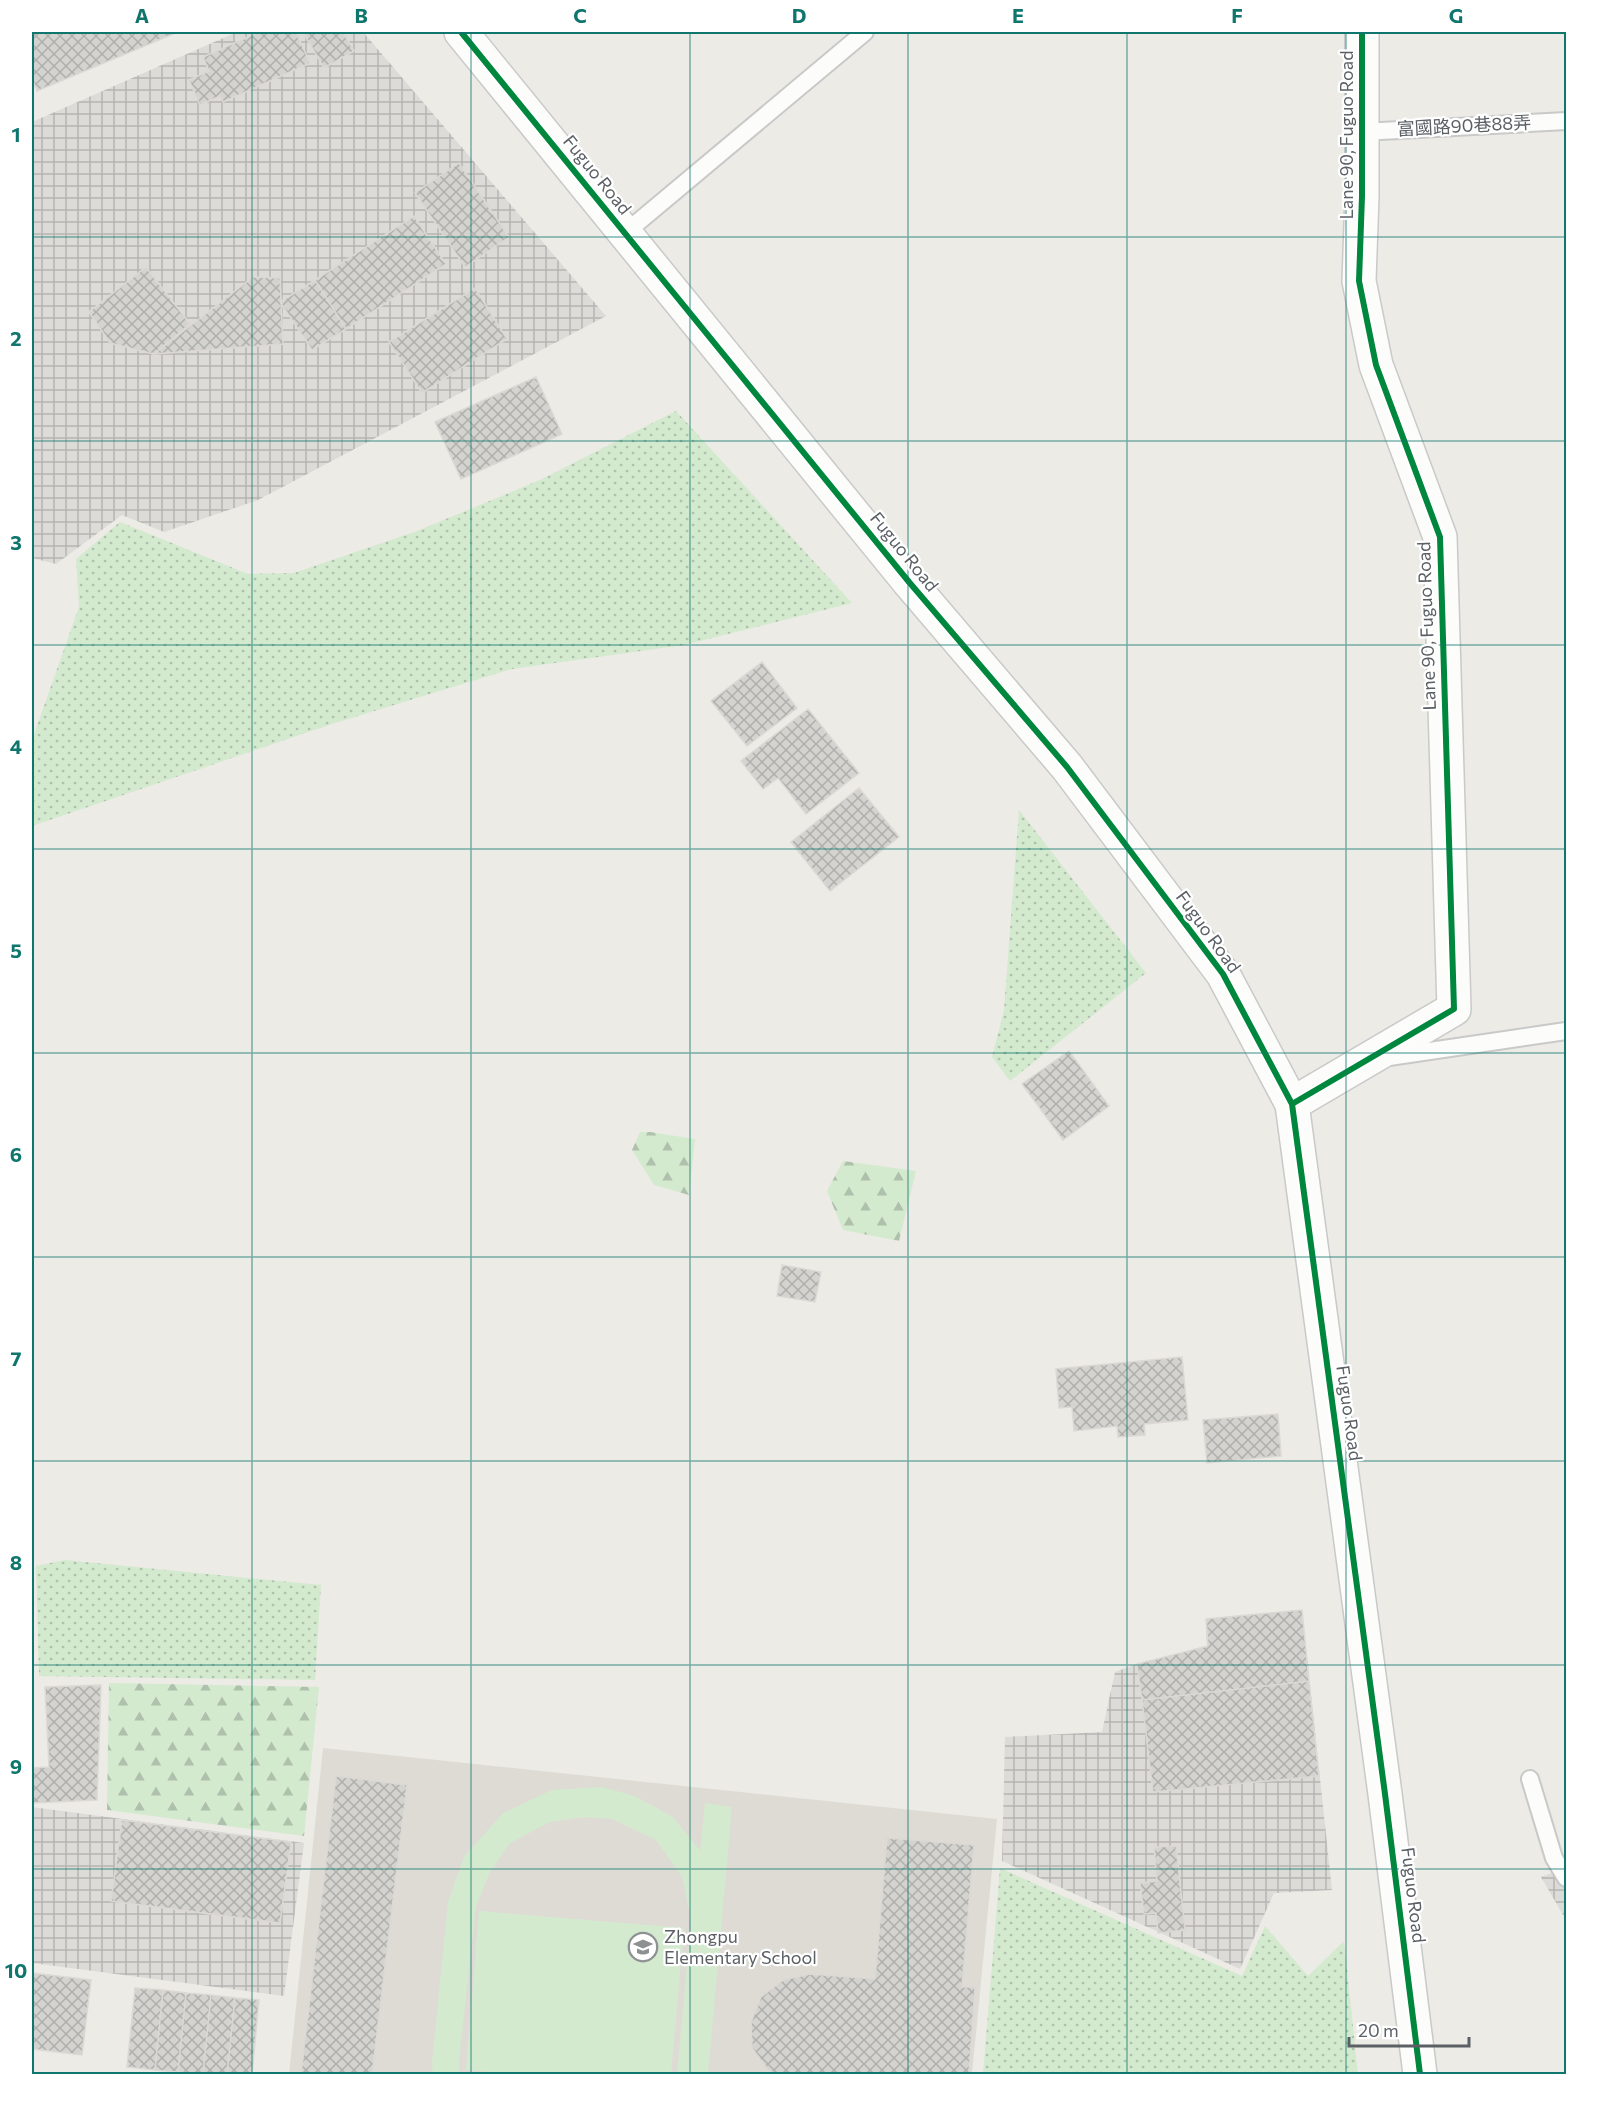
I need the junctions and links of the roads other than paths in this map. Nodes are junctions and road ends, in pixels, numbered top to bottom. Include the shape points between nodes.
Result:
1 (461, 32) edge
2 (865, 32) edge
3 (1362, 32) edge
4 (1566, 121) edge
5 (1362, 132) junction
6 (625, 232) junction
7 (1566, 1031) edge
8 (1367, 1060) junction
9 (1292, 1104) junction
10 (1530, 1779) dead end
11 (1566, 1878) edge
12 (1420, 2074) edge

1 - 6 street, Fuguo Road
2 - 6 lane
3 - 5 street, Lane 90, Fuguo Road
4 - 5 lane, 富國路90巷88弄
5 - 8 street, Lane 90, Fuguo Road via 1359,281 1376,365 1440,537 1454,1009
6 - 9 street, Fuguo Road via 909,582 1067,767 1223,974
7 - 8 lane
8 - 9 street, Lane 90, Fuguo Road
9 - 12 street, Fuguo Road
10 - 11 lane via 1554,1858

